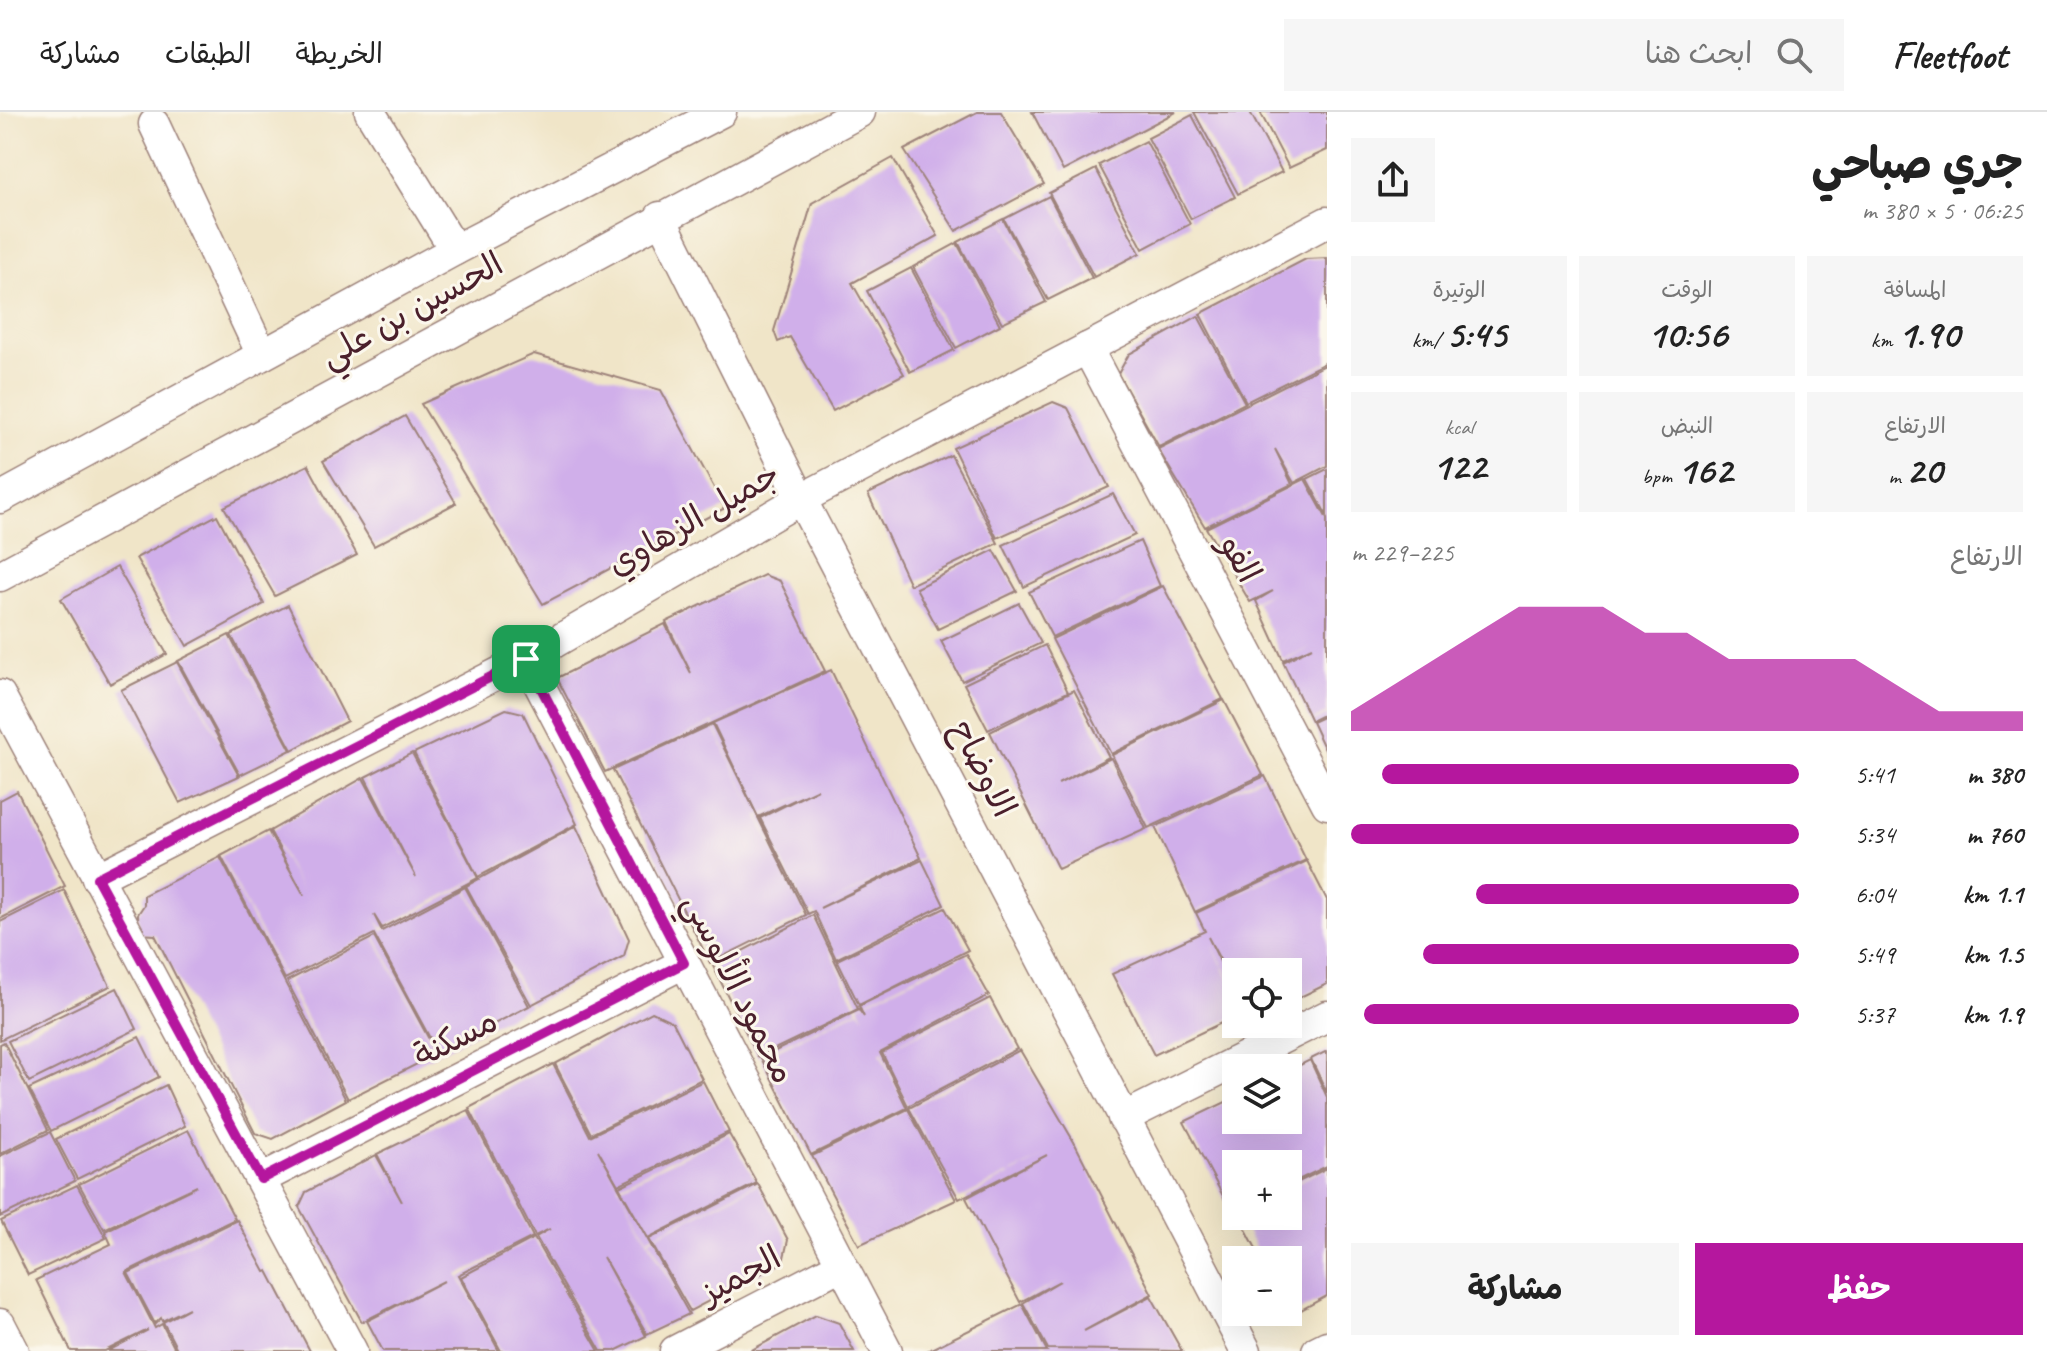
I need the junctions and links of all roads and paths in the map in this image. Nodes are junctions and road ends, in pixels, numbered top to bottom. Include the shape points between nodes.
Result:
1 (370, 112) edge
2 (721, 112) edge
3 (860, 112) edge
4 (154, 124) dead end
5 (660, 217) junction
6 (1327, 222) edge
7 (455, 250) junction
8 (1087, 348) junction
9 (262, 355) junction
10 (0, 498) edge
11 (801, 499) junction
12 (0, 576) edge
13 (526, 659) junction
14 (0, 695) edge
15 (1327, 804) edge
16 (97, 878) junction
17 (684, 963) junction
18 (1327, 1016) edge
19 (1123, 1118) junction
20 (261, 1179) junction
21 (841, 1265) junction
22 (0, 1324) edge
23 (1327, 1346) edge
24 (14, 1351) edge
25 (352, 1351) edge
26 (675, 1351) edge
27 (887, 1351) edge
28 (1246, 1351) edge
29 (1317, 1351) edge

1 - 7 street
2 - 7 street, الحسين بن علي
3 - 5 street, الحسين بن علي
4 - 9 street
5 - 11 street, الاوضاح
5 - 12 street, الحسين بن علي
6 - 8 street, جميل الزهاوي
7 - 9 street, الحسين بن علي
8 - 11 street, جميل الزهاوي
8 - 15 street, الفو
9 - 10 street, الحسين بن علي
11 - 13 street, جميل الزهاوي
11 - 19 street, الاوضاح
13 - 16 street, جميل الزهاوي
13 - 17 street, محمود الألوسي
14 - 16 street
16 - 20 street
17 - 20 street, مسكنة
17 - 21 street, محمود الألوسي
18 - 19 street
19 - 28 street, الاوضاح
20 - 25 street
21 - 26 street, الجميز
21 - 27 street, محمود الألوسي
22 - 24 street
23 - 29 street

